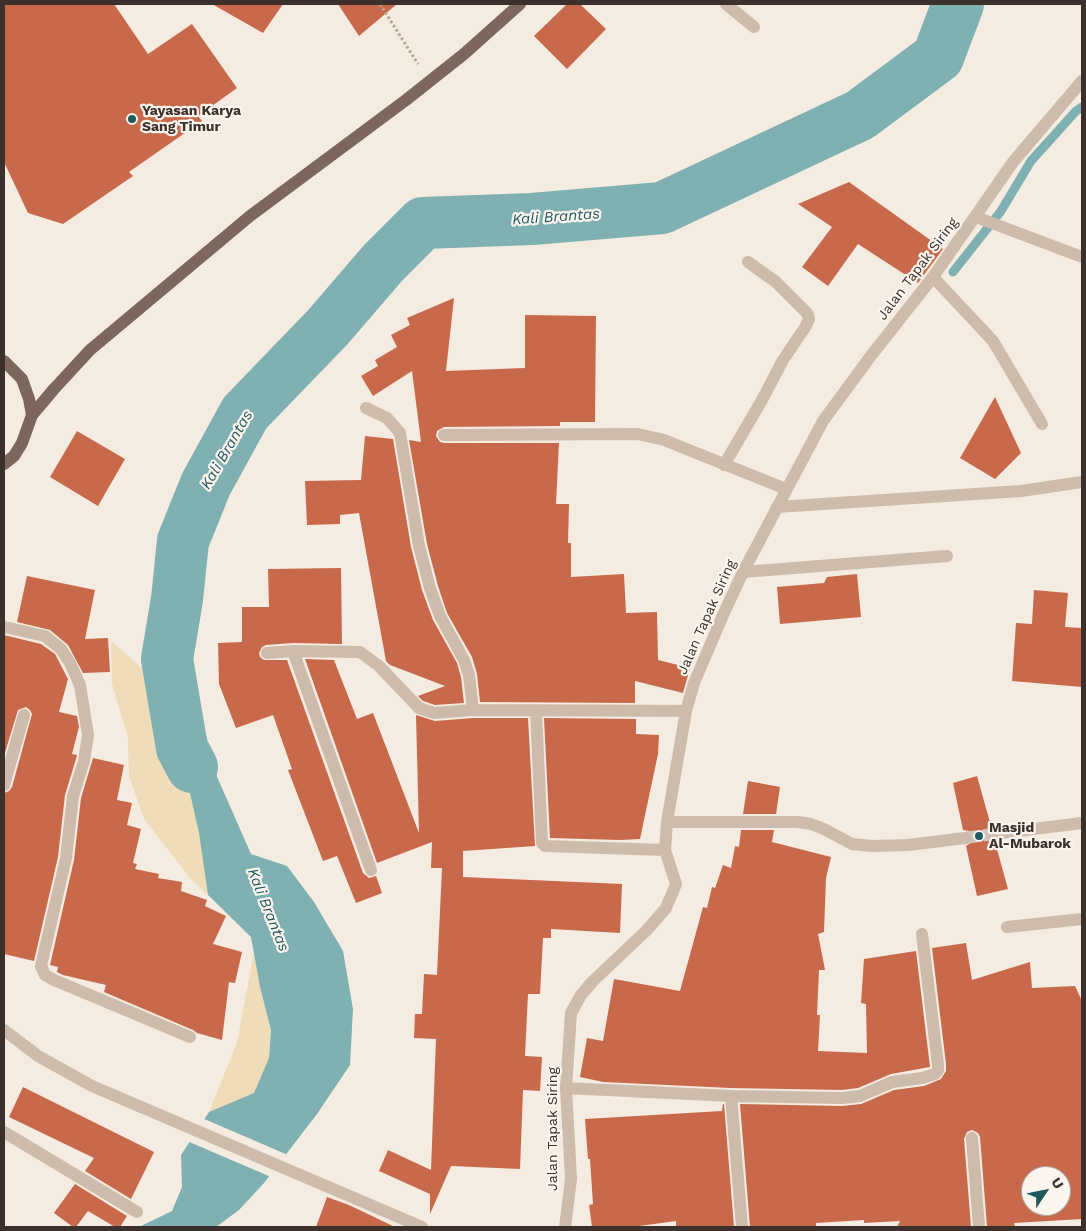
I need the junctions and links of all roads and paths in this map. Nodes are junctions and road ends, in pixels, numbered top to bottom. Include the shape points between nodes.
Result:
1 (380, 4) edge
2 (520, 4) edge
3 (726, 4) edge
4 (754, 27) dead end
5 (429, 81) junction
6 (1082, 82) edge
7 (978, 217) junction
8 (1082, 257) edge
9 (748, 262) dead end
10 (933, 277) junction
11 (4, 361) edge
12 (366, 408) dead end
13 (32, 415) junction
14 (1042, 424) dead end
15 (444, 435) dead end
16 (4, 464) edge
17 (724, 465) junction
18 (1082, 482) edge
19 (786, 489) junction
20 (777, 507) junction
21 (947, 556) dead end
22 (743, 572) junction
23 (4, 627) edge
24 (293, 651) junction
25 (267, 653) dead end
26 (473, 710) junction
27 (536, 711) junction
28 (686, 711) junction
29 (24, 715) dead end
30 (4, 785) edge
31 (667, 822) junction
32 (1082, 823) edge
33 (993, 834) tunnel mouth
34 (964, 838) tunnel mouth
35 (665, 850) junction
36 (371, 870) dead end
37 (1082, 919) edge
38 (1007, 927) dead end
39 (922, 934) dead end
40 (4, 1030) edge
41 (190, 1037) dead end
42 (566, 1088) junction
43 (731, 1096) junction
44 (4, 1132) edge
45 (972, 1138) dead end
46 (137, 1212) dead end
47 (422, 1227) edge
48 (565, 1227) edge
49 (742, 1227) edge
50 (979, 1227) edge

1 - 5 path
2 - 5 main road
3 - 4 street
5 - 13 main road via 250,216 90,350
6 - 7 street, Jalan Tapak Siring via 1013,162
7 - 8 street
7 - 10 street, Jalan Tapak Siring
9 - 17 street via 776,282 802,307 809,319
10 - 14 street via 993,342
10 - 19 street, Jalan Tapak Siring via 823,421
11 - 13 main road via 22,379
12 - 26 street via 387,418 400,433 419,546 430,588 440,616 464,660
13 - 16 main road via 22,443
15 - 17 street via 638,434 664,440
17 - 19 street
18 - 20 street via 1021,491
19 - 20 street, Jalan Tapak Siring
20 - 22 street, Jalan Tapak Siring
21 - 22 street
22 - 28 street, Jalan Tapak Siring via 694,683
23 - 41 street via 45,636 61,649 80,685 88,735 73,796 66,858 42,966 45,975
24 - 25 street
24 - 26 street via 360,652 379,666 419,708 434,713
24 - 36 street
26 - 27 street
27 - 28 street
27 - 35 street via 542,843 545,846
28 - 31 street, Jalan Tapak Siring
29 - 30 street
31 - 34 street via 798,822 824,829 852,844 872,846
31 - 35 street, Jalan Tapak Siring
32 - 33 street
35 - 42 street, Jalan Tapak Siring via 676,884 666,908 593,981 571,1013
37 - 38 street
39 - 43 street via 938,1065 935,1074 892,1082 860,1096 842,1098
40 - 47 street via 38,1056 92,1086
42 - 43 street
42 - 48 street, Jalan Tapak Siring via 571,1179
43 - 49 street
44 - 46 street
45 - 50 street

